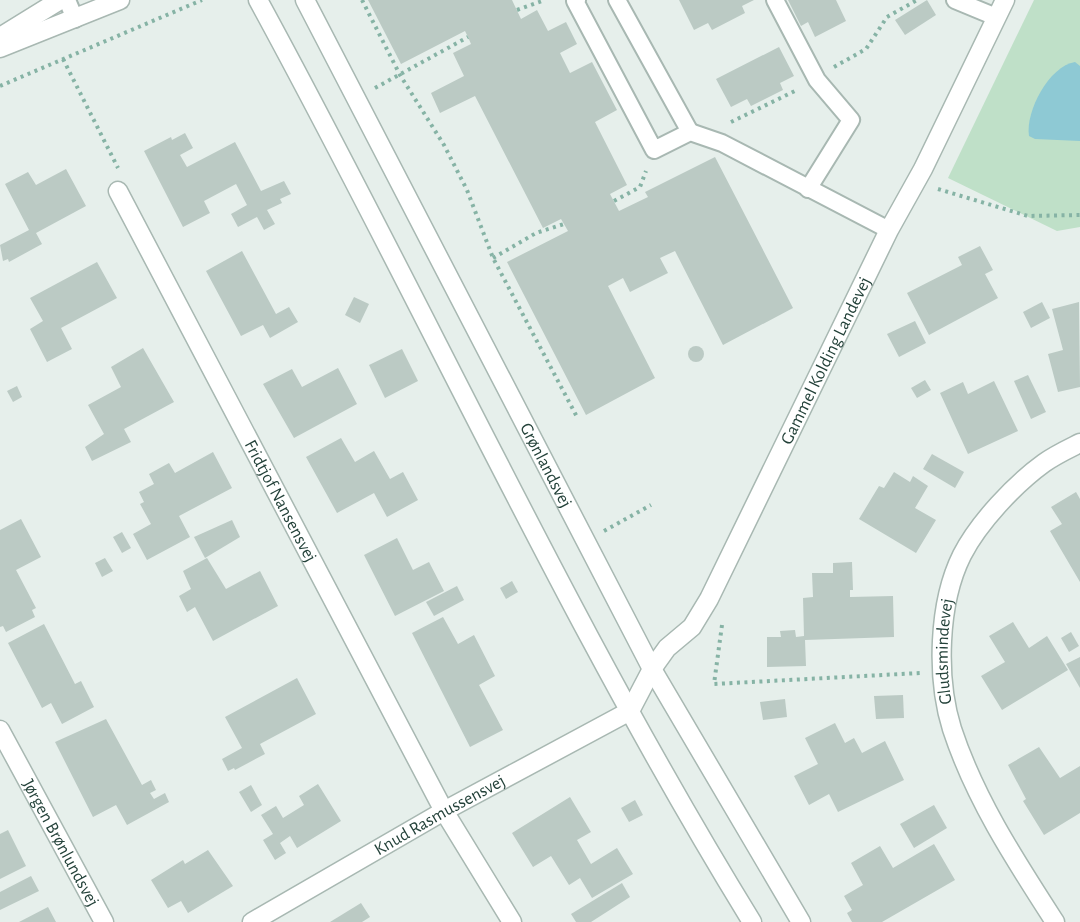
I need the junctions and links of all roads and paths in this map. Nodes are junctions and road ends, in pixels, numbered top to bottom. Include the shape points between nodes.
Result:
1 (60, 0) edge
2 (68, 0) edge
3 (120, 0) edge
4 (202, 0) edge
5 (258, 0) edge
6 (305, 0) edge
7 (362, 0) edge
8 (544, 0) edge
9 (577, 0) edge
10 (617, 0) edge
11 (775, 0) edge
12 (956, 0) edge
13 (1005, 0) edge
14 (517, 10) dead end
15 (996, 17) junction
16 (75, 19) junction
17 (0, 37) edge
18 (468, 37) dead end
19 (0, 48) edge
20 (63, 59) junction
21 (400, 75) junction
22 (0, 86) edge
23 (356, 98) junction
24 (690, 132) junction
25 (654, 150) junction
26 (923, 169) junction
27 (808, 189) junction
28 (118, 191) joint
29 (614, 201) dead end
30 (1080, 215) edge
31 (564, 224) dead end
32 (889, 230) junction
33 (493, 258) junction
34 (577, 417) dead end
35 (1080, 443) edge
36 (651, 505) dead end
37 (585, 540) junction
38 (709, 599) junction
39 (652, 669) junction
40 (941, 672) junction
41 (630, 711) junction
42 (0, 730) edge
43 (444, 811) junction
44 (104, 922) edge
45 (252, 922) edge
46 (513, 922) edge
47 (752, 922) edge
48 (801, 922) edge
49 (1055, 922) edge

1 - 17 street
2 - 16 lane
3 - 16 street
4 - 20 path
5 - 41 street
6 - 23 street, Grønlandsvej
7 - 21 path
8 - 14 path
9 - 25 lane
10 - 24 lane
11 - 27 lane via 817,80 851,120
12 - 15 lane
13 - 15 street, Gammel Kolding Landevej
15 - 26 street, Gammel Kolding Landevej
16 - 19 street
18 - 21 path
20 - 22 path
20 - 28 path via 120,172
21 - 23 path
21 - 33 path via 467,190
23 - 37 street, Grønlandsvej
24 - 25 lane
24 - 27 lane via 722,143
25 - 29 path via 640,187
26 - 30 path via 941,192 1028,216
26 - 32 street, Gammel Kolding Landevej
27 - 32 lane
28 - 43 street, Fridtjof Nansensvej
31 - 33 path via 537,233
32 - 38 street, Gammel Kolding Landevej
33 - 34 path
35 - 40 street, Gludsmindevej via 1044,463 998,505 962,555 944,615
36 - 37 path
37 - 39 street, Grønlandsvej
38 - 39 street, Gammel Kolding Landevej via 692,627 667,648
38 - 40 path via 722,626 714,684
39 - 41 street, Gammel Kolding Landevej
39 - 48 street, Grønlandsvej
40 - 49 street, Gludsmindevej via 952,727 993,825
41 - 43 street, Knud Rasmussensvej
41 - 47 street
42 - 44 street, Jørgen Brønlundsvej
43 - 45 street, Knud Rasmussensvej
43 - 46 street, Fridtjof Nansensvej

